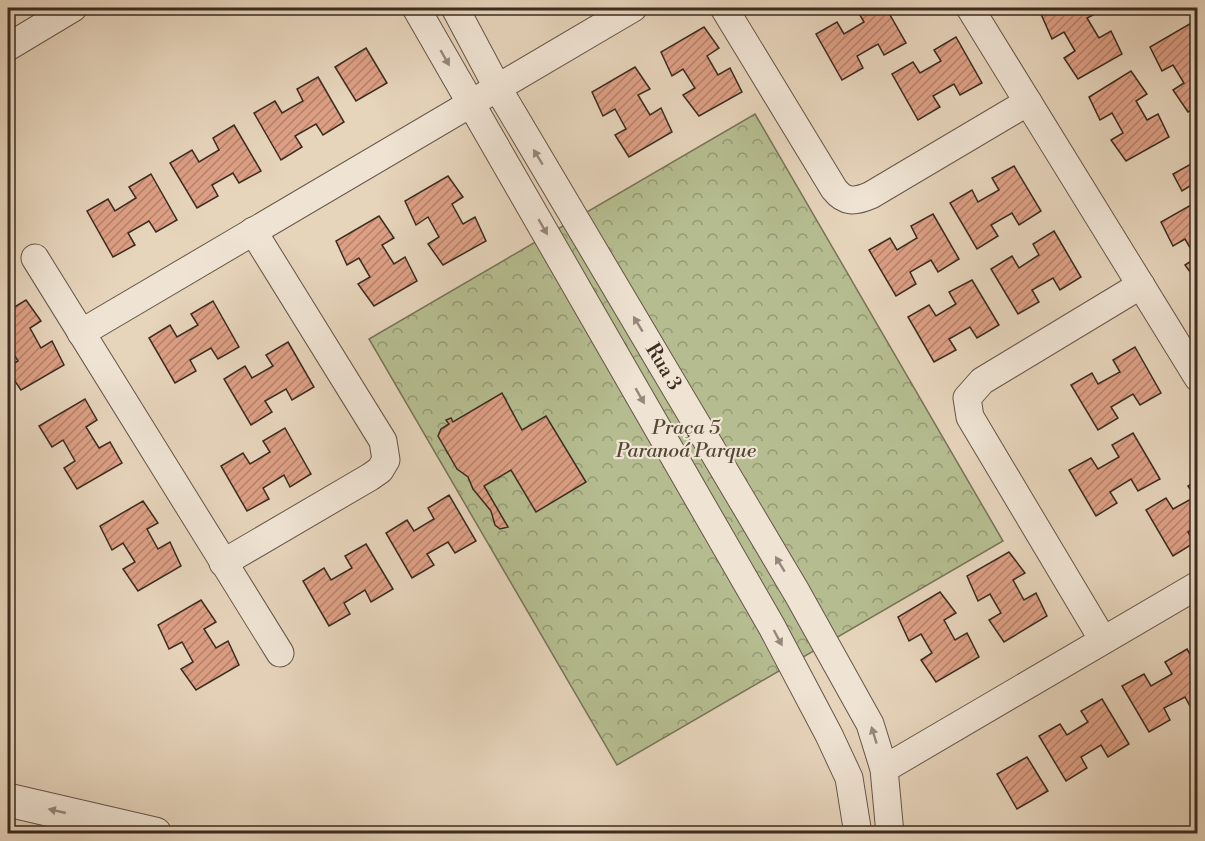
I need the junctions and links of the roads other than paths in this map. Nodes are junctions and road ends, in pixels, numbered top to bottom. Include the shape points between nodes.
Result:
1 (74, 8) edge
2 (416, 8) edge
3 (455, 8) edge
4 (633, 8) edge
5 (724, 8) edge
6 (970, 8) edge
7 (8, 47) edge
8 (497, 87) junction
9 (470, 101) junction
10 (1028, 102) junction
11 (253, 231) junction
12 (35, 258) dead end
13 (1141, 285) junction
14 (81, 333) junction
15 (1197, 378) edge
16 (223, 563) junction
17 (1197, 585) edge
18 (1103, 640) junction
19 (280, 653) dead end
20 (884, 769) junction
21 (8, 800) edge
22 (155, 834) edge
23 (858, 834) edge
24 (890, 834) edge

1 - 7 street
2 -> 9 street, Rua 3
3 - 8 street, Rua 3
4 - 8 street
5 - 10 street via 834,189 849,201 871,195
6 - 10 street
8 - 9 street
20 -> 8 street, Rua 3 via 870,724 843,674
9 - 11 street
9 -> 23 street, Rua 3 via 814,705 849,778
10 - 13 street
11 - 14 street
11 - 16 street via 383,441 386,460 370,477
12 - 14 street
13 - 15 street
13 - 18 street via 982,381 967,398 970,417
14 - 16 street
16 - 19 street
17 - 18 street
18 - 20 street
20 - 24 street, Rua 3
22 -> 21 street

